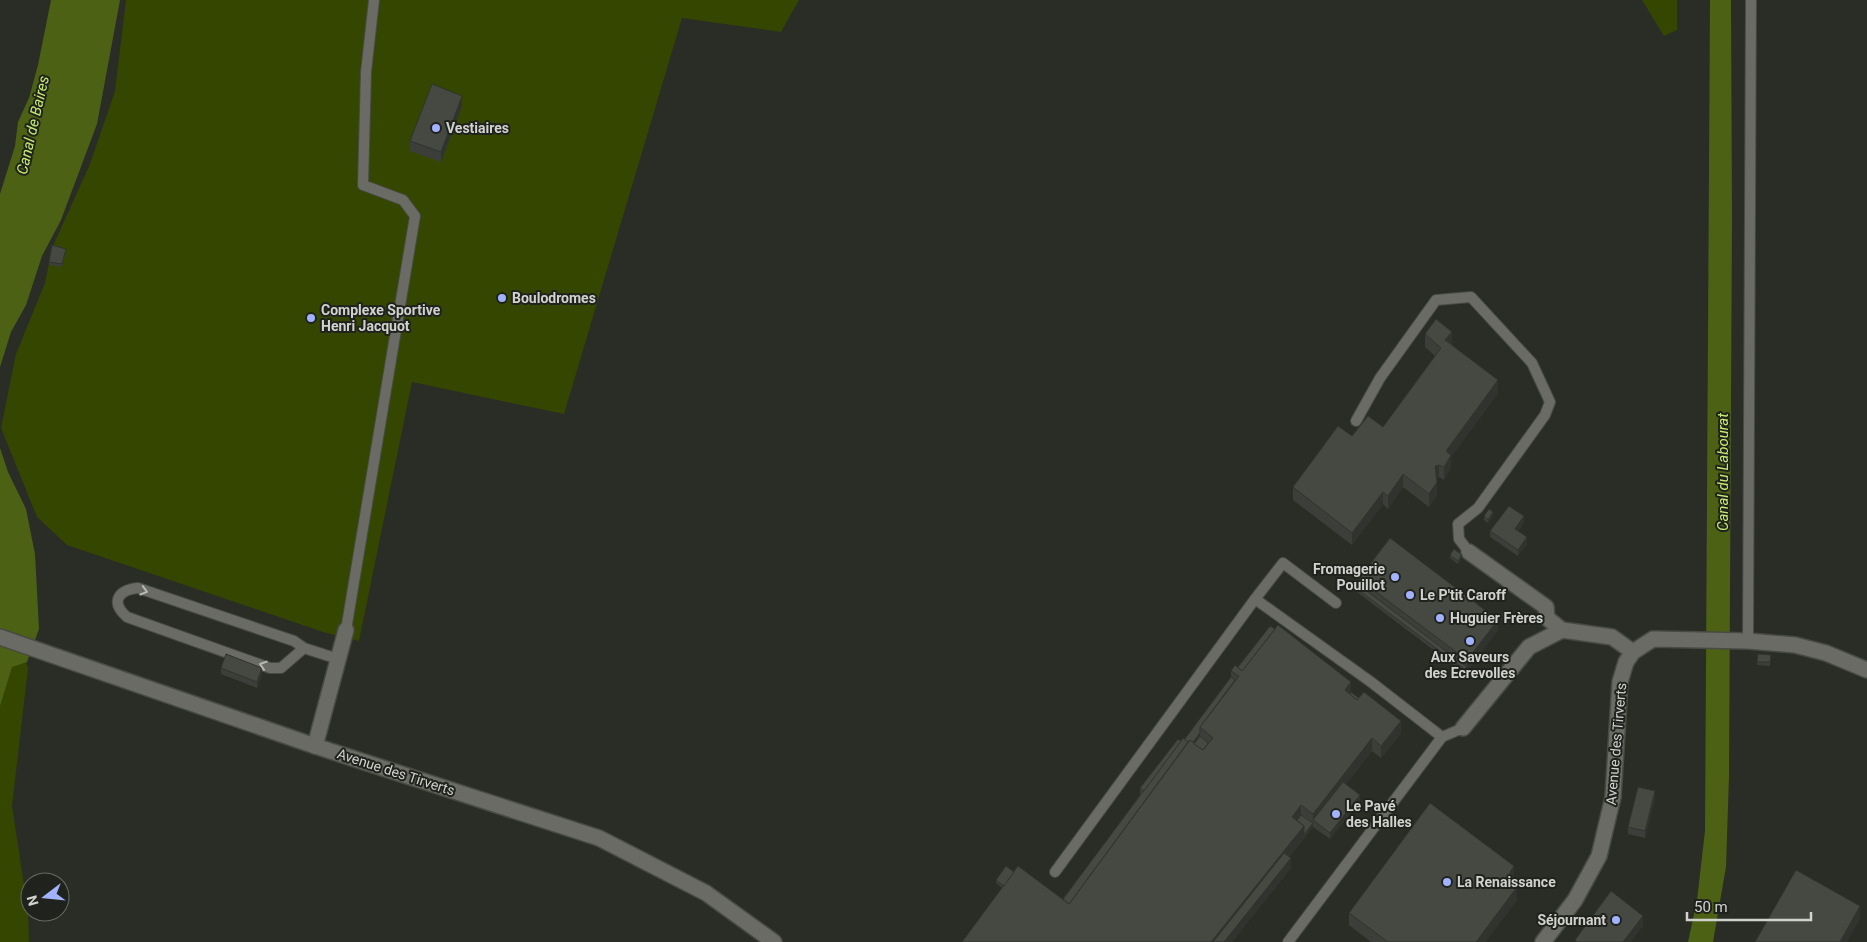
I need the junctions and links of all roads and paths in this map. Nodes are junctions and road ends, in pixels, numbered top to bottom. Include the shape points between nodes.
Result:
1 (374, 0) edge
2 (1751, 0) edge
3 (1356, 421) dead end
4 (1469, 552) joint
5 (1255, 599) junction
6 (1336, 603) dead end
7 (346, 630) joint
8 (1562, 630) junction
9 (0, 637) edge
10 (1741, 641) junction
11 (304, 648) junction
12 (1634, 652) junction
13 (338, 659) junction
14 (1867, 670) edge
15 (1463, 728) joint
16 (1442, 737) junction
17 (315, 746) junction
18 (1055, 872) dead end
19 (774, 942) edge
20 (1288, 942) edge
21 (1543, 942) edge

1 - 7 lane via 366,72 363,185 403,200 415,216
2 - 10 lane
3 - 4 lane via 1380,378 1436,300 1471,298 1532,364 1550,402 1545,416 1478,508 1458,524 1459,539
4 - 8 street via 1546,607 1548,618
5 - 6 lane via 1283,563
5 - 16 lane
5 - 18 lane
7 - 13 street
8 - 12 street via 1612,637
8 - 15 street via 1529,647
9 - 17 street, Avenue des Tirverts
10 - 12 street via 1652,639
10 - 14 street via 1795,645 1826,653
11 -> 11 lane via 281,668 270,668 127,617 120,611 119,595 126,589 138,588 294,641
11 - 13 lane
12 - 21 street, Avenue des Tirverts via 1626,662 1620,682 1613,797 1599,856 1575,900
13 - 17 street
15 - 16 lane
16 - 20 lane
17 - 19 street, Avenue des Tirverts via 599,838 706,893

